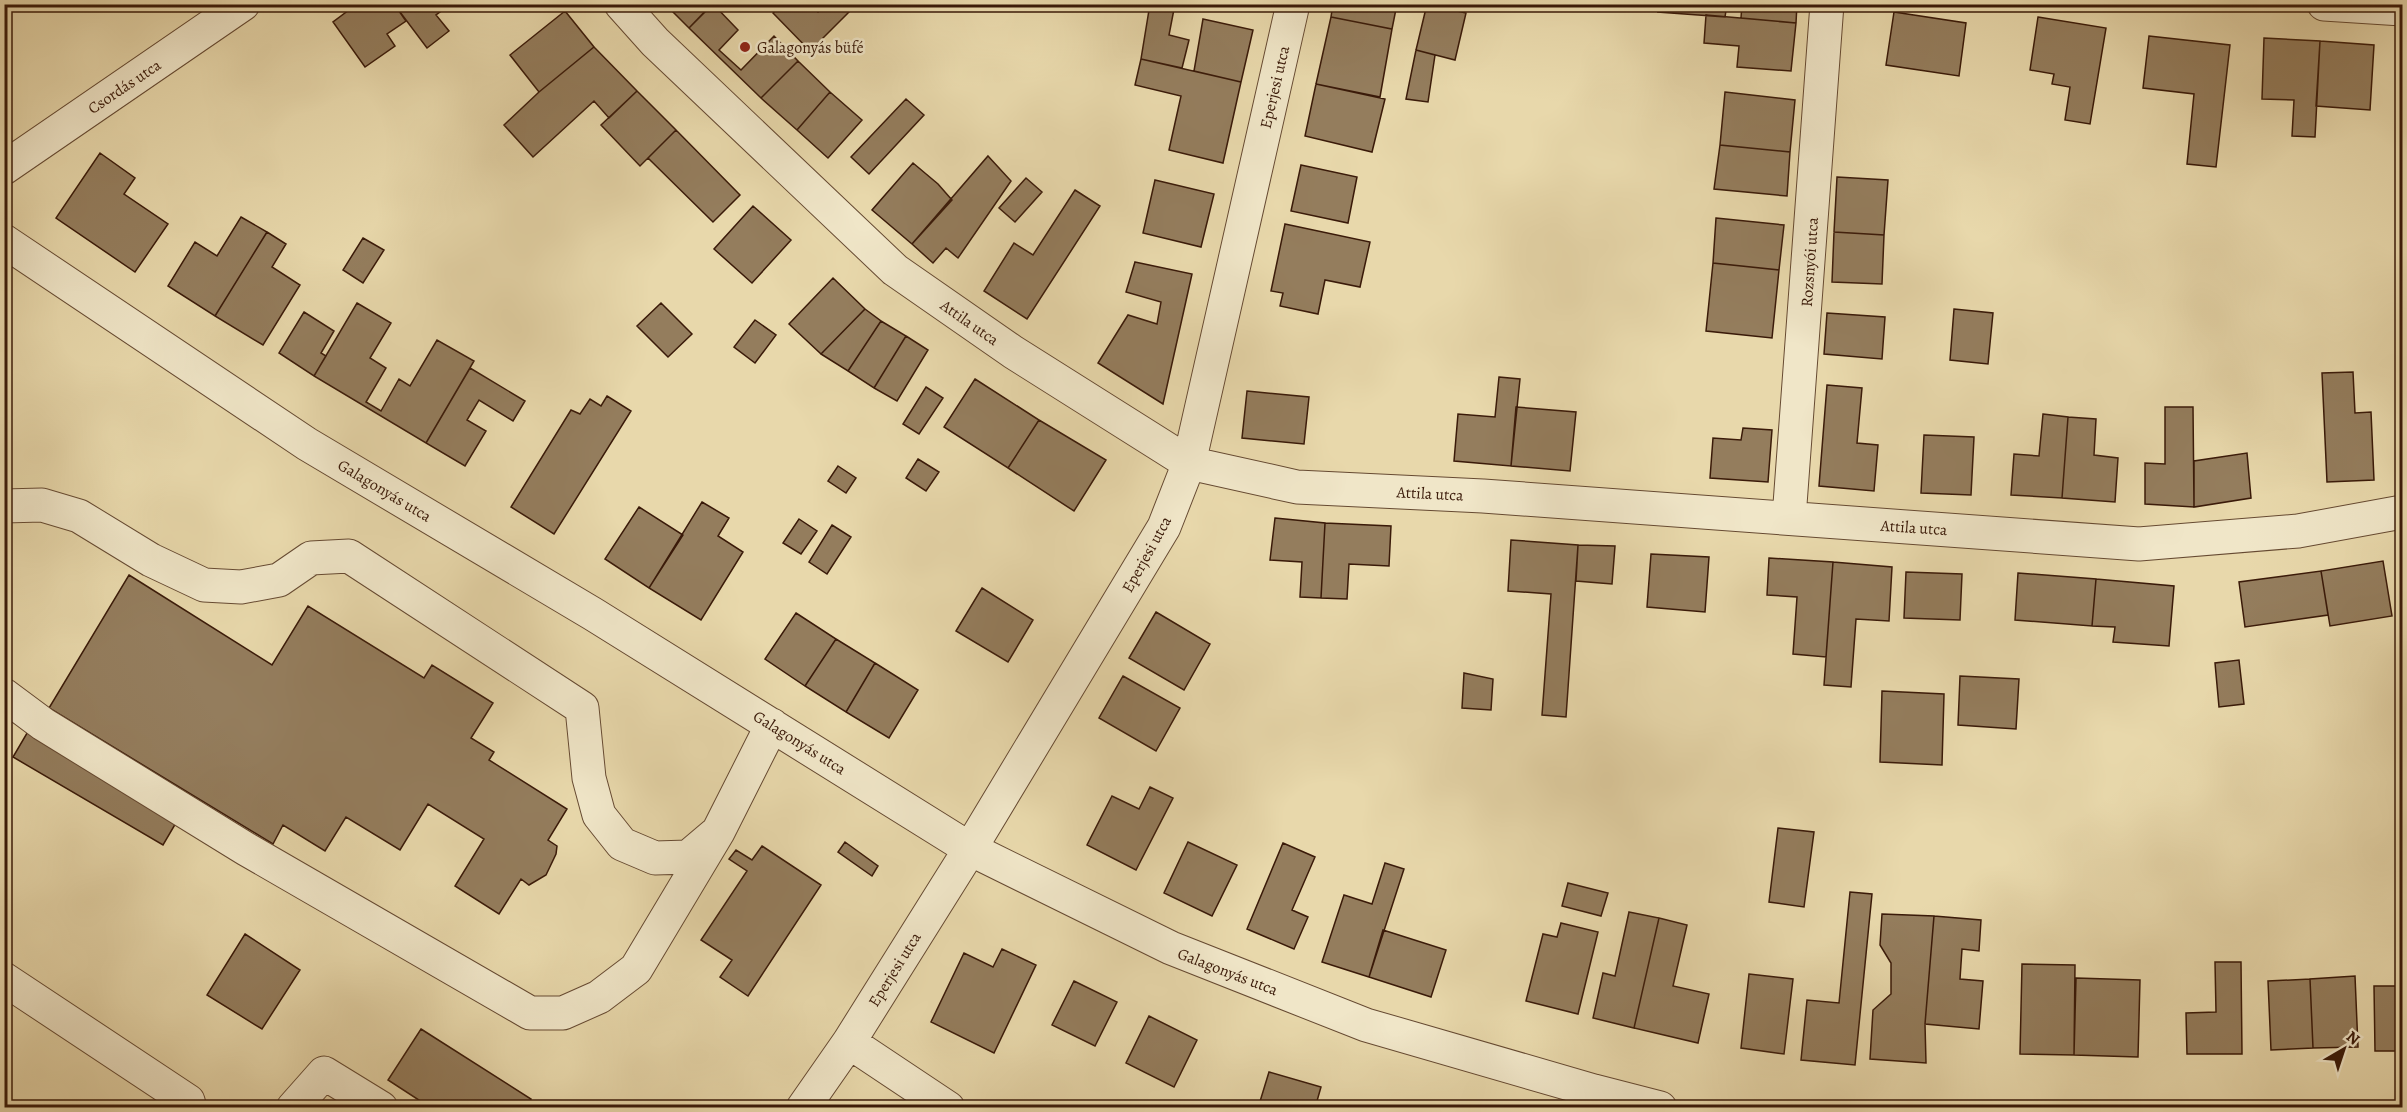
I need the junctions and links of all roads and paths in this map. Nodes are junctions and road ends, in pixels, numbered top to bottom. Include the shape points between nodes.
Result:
1 (243, 4) edge
2 (621, 4) edge
3 (1293, 4) edge
4 (1827, 4) edge
5 (2324, 4) edge
6 (2403, 9) edge
7 (4, 168) edge
8 (4, 241) edge
9 (1189, 463) junction
10 (4, 506) edge
11 (2403, 512) edge
12 (1789, 519) junction
13 (4, 695) edge
14 (772, 725) junction
15 (718, 832) junction
16 (970, 849) junction
17 (4, 979) edge
18 (849, 1042) junction
19 (912, 1098) edge
20 (190, 1107) edge
21 (293, 1107) edge
22 (381, 1107) edge
23 (803, 1107) edge
24 (948, 1107) edge
25 (1660, 1107) edge

1 - 7 street, Csordás utca
2 - 9 street, Attila utca via 655,42 895,270 1013,352
3 - 9 street, Eperjesi utca
4 - 12 street, Rozsnyói utca
5 - 6 street
8 - 14 street, Galagonyás utca via 308,444
9 - 12 street, Attila utca via 1297,487 1483,496
9 - 16 street, Eperjesi utca via 1164,527
10 - 15 street via 42,505 79,516 151,560 204,585 241,587 279,580 311,558 349,556 582,708 589,778 599,815 622,844 655,858 688,857
11 - 12 street, Attila utca via 2298,531 2139,544
13 - 15 street via 43,724 235,842 530,1013 563,1013 599,997 636,969
14 - 15 street
14 - 16 street, Galagonyás utca
16 - 18 street, Eperjesi utca
16 - 25 street, Galagonyás utca via 1171,948 1366,1025
17 - 20 street via 188,1101
18 - 19 street
18 - 23 street, Eperjesi utca
19 - 24 street
21 - 22 street via 324,1073

